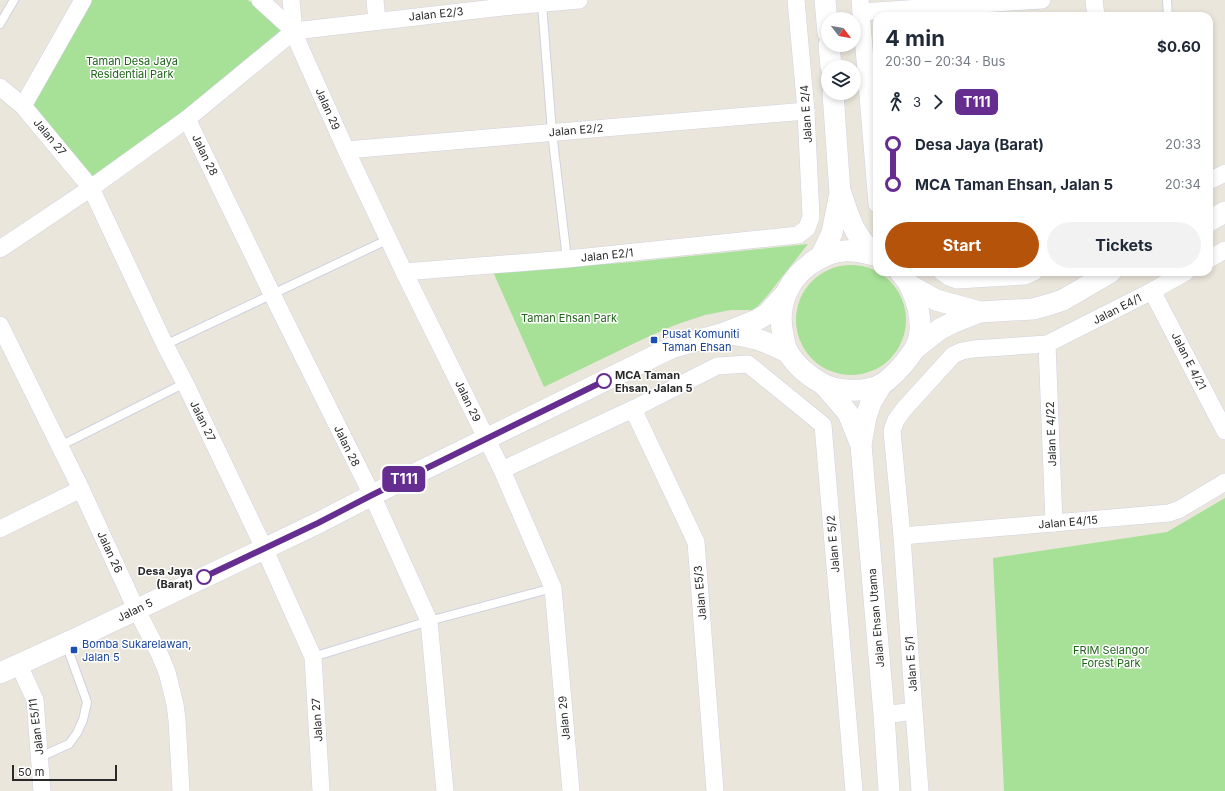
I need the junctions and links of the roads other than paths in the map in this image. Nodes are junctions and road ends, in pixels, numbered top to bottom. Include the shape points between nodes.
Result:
1 (14, 0) edge
2 (83, 0) edge
3 (260, 0) edge
4 (290, 0) edge
5 (375, 0) edge
6 (579, 0) edge
7 (796, 0) edge
8 (826, 0) edge
9 (1042, 0) edge
10 (1094, 0) edge
11 (1167, 0) edge
12 (1005, 1) edge
13 (512, 3) edge
14 (542, 4) junction
15 (917, 4) edge
16 (860, 6) edge
17 (827, 12) edge
18 (1096, 12) edge
19 (1168, 12) edge
20 (377, 21) junction
21 (0, 24) edge
22 (294, 31) junction
23 (872, 85) edge
24 (0, 88) edge
25 (833, 100) edge
26 (24, 106) junction
27 (806, 111) junction
28 (873, 114) edge
29 (187, 119) junction
30 (552, 132) junction
31 (346, 150) junction
32 (1225, 173) edge
33 (1213, 179) edge
34 (91, 188) junction
35 (840, 193) junction
36 (1225, 212) edge
37 (1213, 219) edge
38 (807, 228) joint
39 (389, 239) junction
40 (0, 249) edge
41 (1225, 250) edge
42 (873, 252) edge
43 (873, 255) edge
44 (1213, 257) edge
45 (567, 259) junction
46 (810, 264) junction
47 (404, 272) junction
48 (948, 276) edge
49 (1025, 276) edge
50 (1104, 276) edge
51 (1179, 276) edge
52 (906, 279) edge
53 (1152, 291) junction
54 (272, 294) junction
55 (786, 294) junction
56 (980, 312) junction
57 (2, 332) edge
58 (724, 334) junction
59 (1047, 344) junction
60 (165, 345) junction
61 (916, 348) junction
62 (788, 352) junction
63 (185, 383) junction
64 (823, 384) junction
65 (882, 384) junction
66 (633, 409) junction
67 (1225, 431) edge
68 (487, 439) junction
69 (861, 445) junction
70 (60, 446) junction
71 (502, 470) junction
72 (1225, 482) edge
73 (81, 490) junction
74 (372, 495) junction
75 (1054, 523) junction
76 (0, 529) edge
77 (902, 536) junction
78 (264, 548) junction
79 (553, 588) junction
80 (136, 610) junction
81 (428, 621) junction
82 (66, 643) junction
83 (312, 657) junction
84 (19, 665) junction
85 (0, 673) edge
86 (914, 711) junction
87 (884, 715) junction
88 (40, 757) junction
89 (42, 791) edge
90 (181, 791) edge
91 (321, 791) edge
92 (445, 791) edge
93 (571, 791) edge
94 (715, 791) edge
95 (854, 791) edge
96 (889, 791) edge
97 (920, 791) edge

1 - 21 lane
2 - 26 street
3 - 22 street
4 - 22 street
5 - 20 street
6 - 14 street, Jalan E2/3
7 - 27 street, Jalan E 2/4
8 - 17 street
9 - 12 street
10 - 18 street
11 - 19 lane
12 - 15 street
13 - 14 street, Jalan E2/3
13 - 20 street, Jalan E2/3
14 - 30 lane
15 - 16 street
16 - 23 street
20 - 22 street, Jalan E2/3
22 - 29 street
22 - 31 street, Jalan 29
23 - 28 street
24 - 26 street, Jalan 27
25 - 35 street
26 - 34 street, Jalan 27
27 - 30 street, Jalan E2/2
27 - 38 street, Jalan E 2/4 via 811,217
29 - 34 street
29 - 54 street, Jalan 28
30 - 31 street, Jalan E2/2
30 - 45 lane
31 - 39 street, Jalan 29
32 - 33 street
34 - 40 street
34 - 60 street, Jalan 27
35 - 42 street via 856,233
35 - 46 street via 832,233 821,256
36 - 37 street
38 - 45 street, Jalan E2/1 via 798,235
39 - 47 street, Jalan 29
39 - 54 lane
41 - 44 street
43 - 46 street via 860,251 843,251 826,255
45 - 47 street, Jalan E2/1
46 - 55 street via 793,280
47 - 68 street, Jalan 29
48 - 49 street via 957,280
50 - 56 street via 1063,300 1048,305 1033,309
51 - 53 street, Jalan E4/1
52 - 56 street via 936,300
52 - 61 street via 917,303 919,335
53 - 59 street, Jalan E4/1
53 - 67 street, Jalan E 4/21
54 - 60 lane
54 - 74 street, Jalan 28
55 - 58 street, Jalan 5 via 767,314
55 - 62 street via 782,305 781,325
56 - 61 street via 946,326
57 - 70 street, Jalan 26
58 - 62 street, Jalan 5 via 766,341
58 - 68 street, Jalan 5 via 671,348
59 - 75 street, Jalan E 4/22
59 - 77 street, Jalan E 5/1 via 973,349 953,355 904,409 892,431
60 - 63 street, Jalan 27
61 - 65 street
62 - 64 street via 796,364
63 - 70 lane
63 - 78 street, Jalan 27
64 - 65 street via 840,389 858,390
64 - 69 street, Jalan Ehsan Utama via 848,413
65 - 69 street, Jalan Ehsan Utama via 871,402
66 - 71 street
66 - 94 street, Jalan E5/3 via 696,542
66 - 95 street, Jalan E 5/2 via 717,366 748,364 824,425
68 - 71 street, Jalan 29
68 - 74 street, Jalan 5
69 - 87 street, Jalan Ehsan Utama
70 - 73 street, Jalan 26
71 - 79 street, Jalan 29
72 - 75 street, Jalan E4/15 via 1180,509 1168,513
73 - 76 street
73 - 80 street, Jalan 26
74 - 78 street, Jalan 5
74 - 81 street, Jalan 28
75 - 77 street, Jalan E4/15
77 - 86 street, Jalan E 5/1
78 - 80 street, Jalan 5
78 - 83 street, Jalan 27
79 - 81 lane
79 - 93 street, Jalan 29
80 - 82 street, Jalan 5
80 - 90 street, Jalan 26 via 159,653 172,691 177,720
81 - 83 lane
81 - 92 street, Jalan 28
82 - 84 street, Jalan 5
82 - 88 lane via 87,702 83,720 69,744
83 - 91 street, Jalan 27
84 - 85 street, Jalan 5
84 - 88 street, Jalan E5/11 via 35,700
86 - 87 street
86 - 97 street, Jalan E 5/1
87 - 96 street, Jalan Ehsan Utama
88 - 89 street, Jalan E5/11

